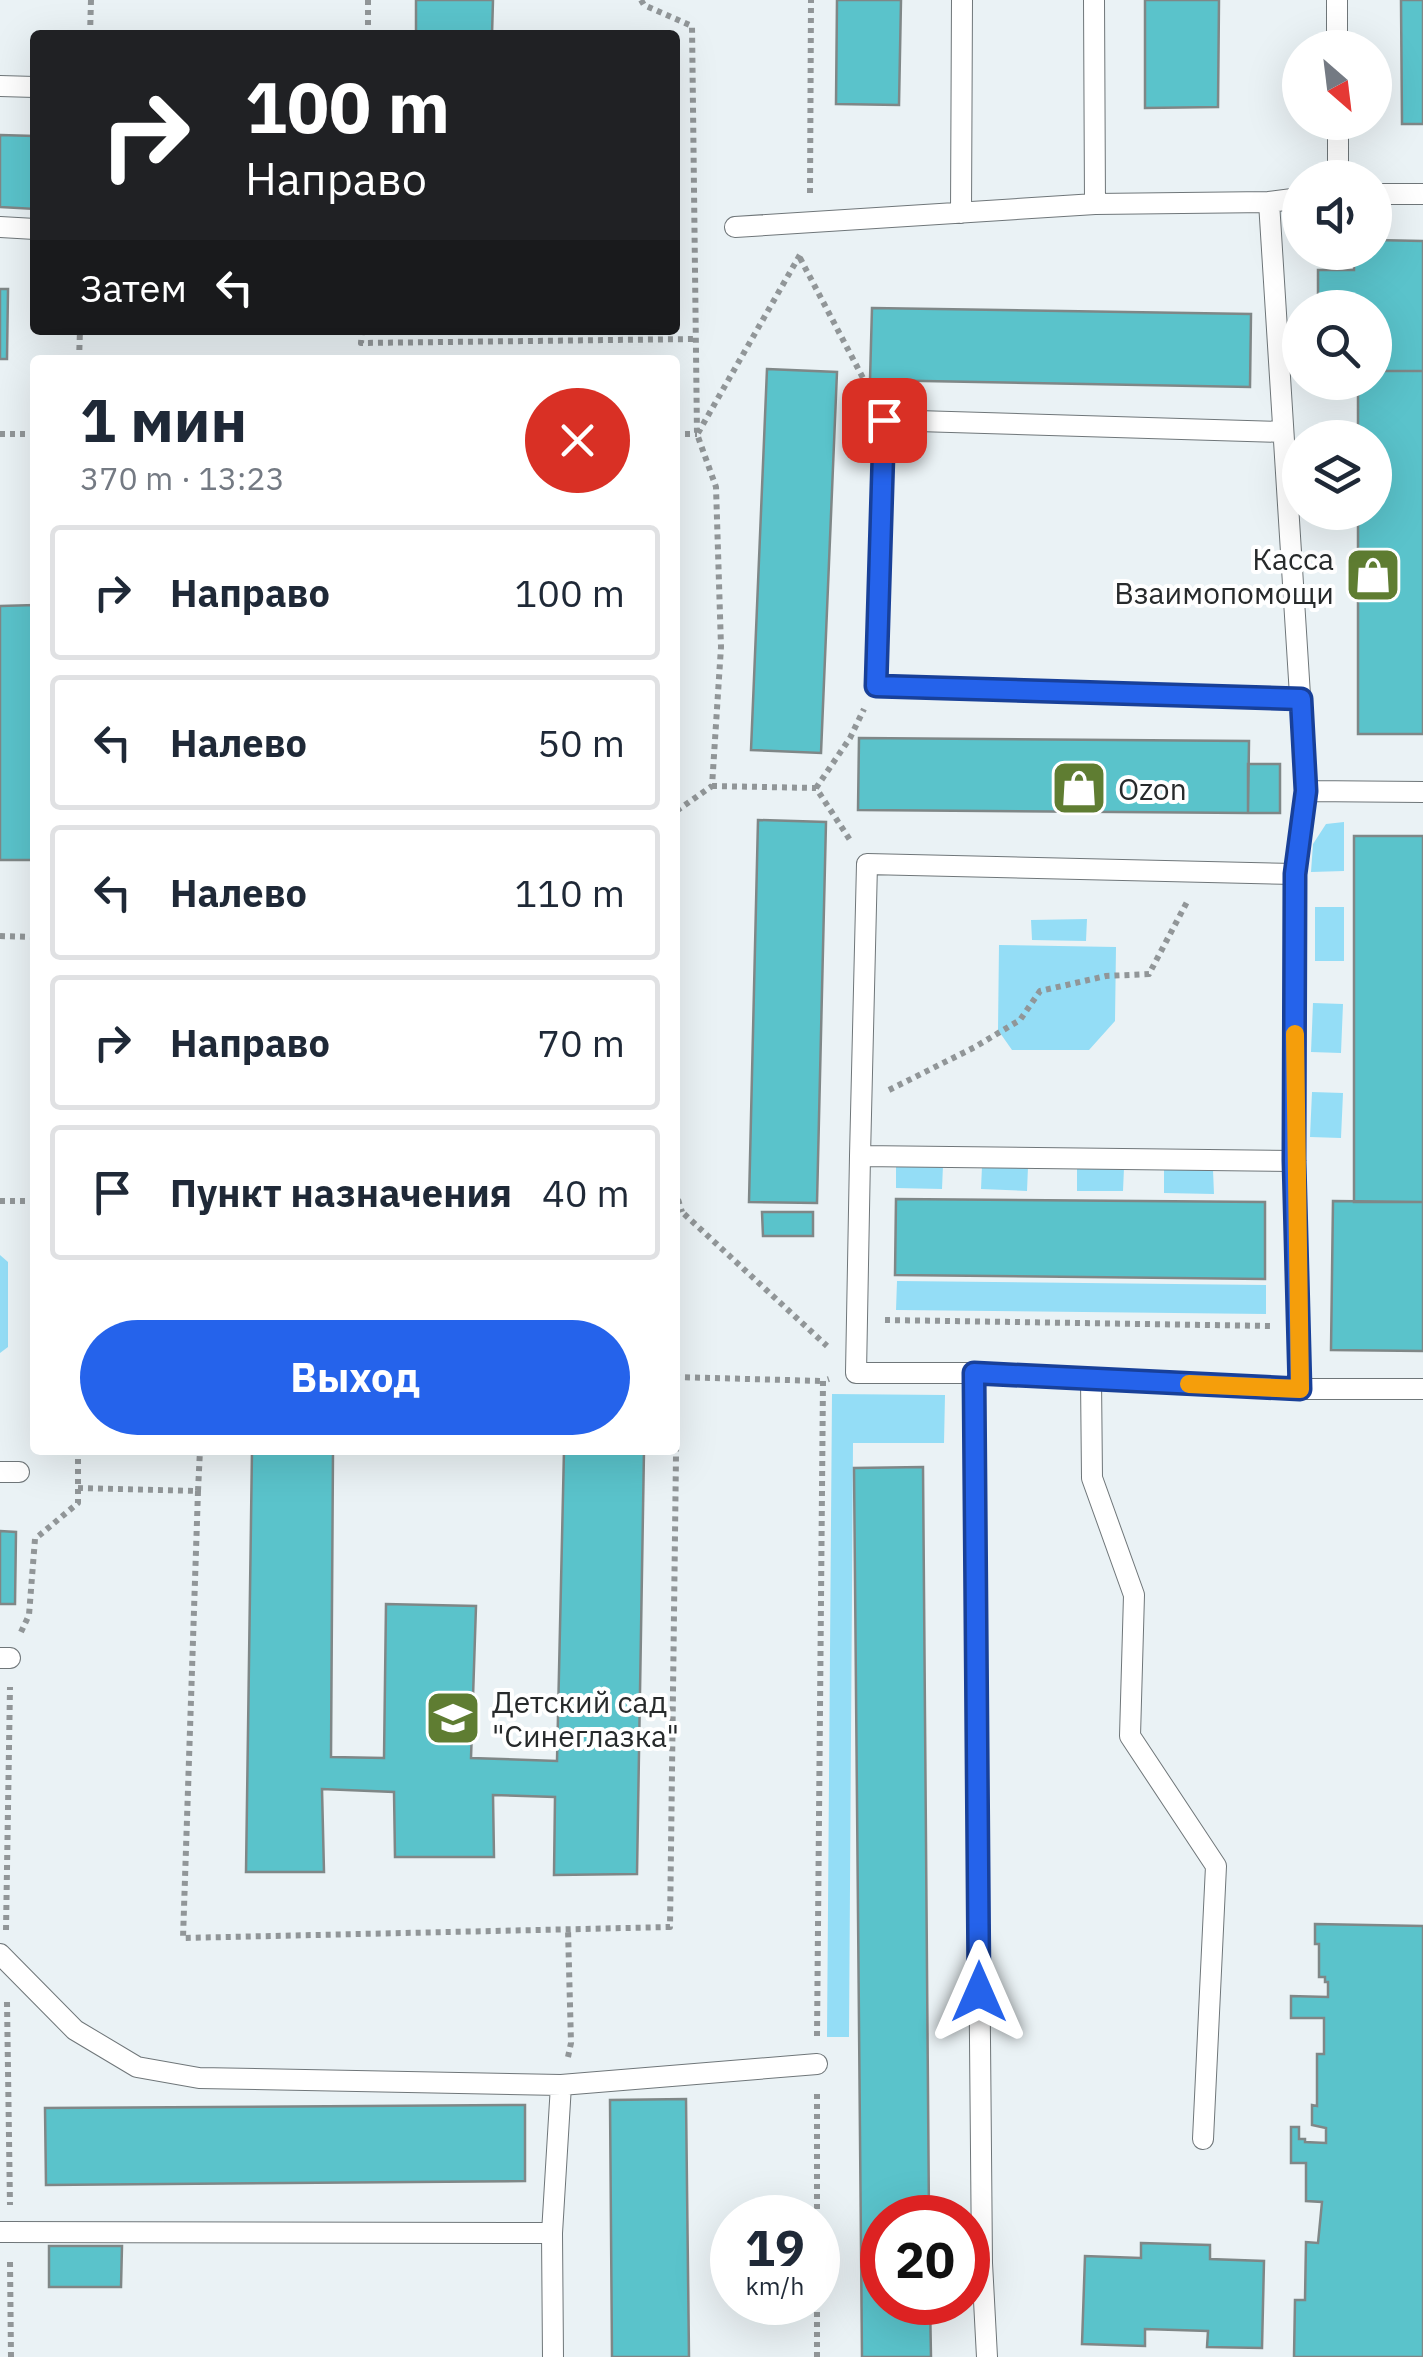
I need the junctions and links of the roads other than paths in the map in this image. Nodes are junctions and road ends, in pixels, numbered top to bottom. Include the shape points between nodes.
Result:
1 (962, 0) edge
2 (1094, 0) edge
3 (1337, 0) edge
4 (1338, 30) edge
5 (0, 86) edge
6 (30, 87) edge
7 (1392, 194) edge
8 (1423, 194) edge
9 (1282, 200) edge
10 (1269, 202) junction
11 (1095, 204) junction
12 (960, 212) junction
13 (0, 228) edge
14 (735, 228) dead end
15 (30, 229) edge
16 (1282, 420) edge
17 (1282, 432) edge
18 (1290, 530) edge
19 (1301, 699) junction
20 (1306, 791) junction
21 (1423, 792) edge
22 (1295, 874) junction
23 (860, 1156) junction
24 (1294, 1161) junction
25 (974, 1373) junction
26 (1091, 1379) junction
27 (1300, 1389) junction
28 (1423, 1389) edge
29 (3, 1957) edge
30 (817, 2064) road end
31 (561, 2085) junction
32 (1203, 2140) dead end
33 (5, 2232) edge
34 (552, 2233) junction
35 (553, 2357) edge
36 (987, 2357) edge

1 - 12 lane
2 - 11 lane
3 - 4 lane
5 - 6 lane
7 - 8 lane
9 - 10 lane
10 - 11 lane
10 - 16 lane
11 - 12 lane
12 - 14 lane
13 - 15 lane
17 - 19 lane via 884,420 876,686
18 - 19 lane
19 - 20 lane
20 - 21 lane
20 - 22 lane
22 - 23 lane via 867,864
22 - 24 lane
23 - 24 lane
23 - 25 lane via 856,1373
24 - 27 lane
25 - 26 lane
25 - 36 lane
26 - 27 lane
26 - 32 lane via 1092,1478 1134,1596 1130,1736 1216,1866
27 - 28 lane
29 - 31 lane via 76,2030 137,2067 199,2078
30 - 31 lane
31 - 34 lane
33 - 34 lane
34 - 35 lane

